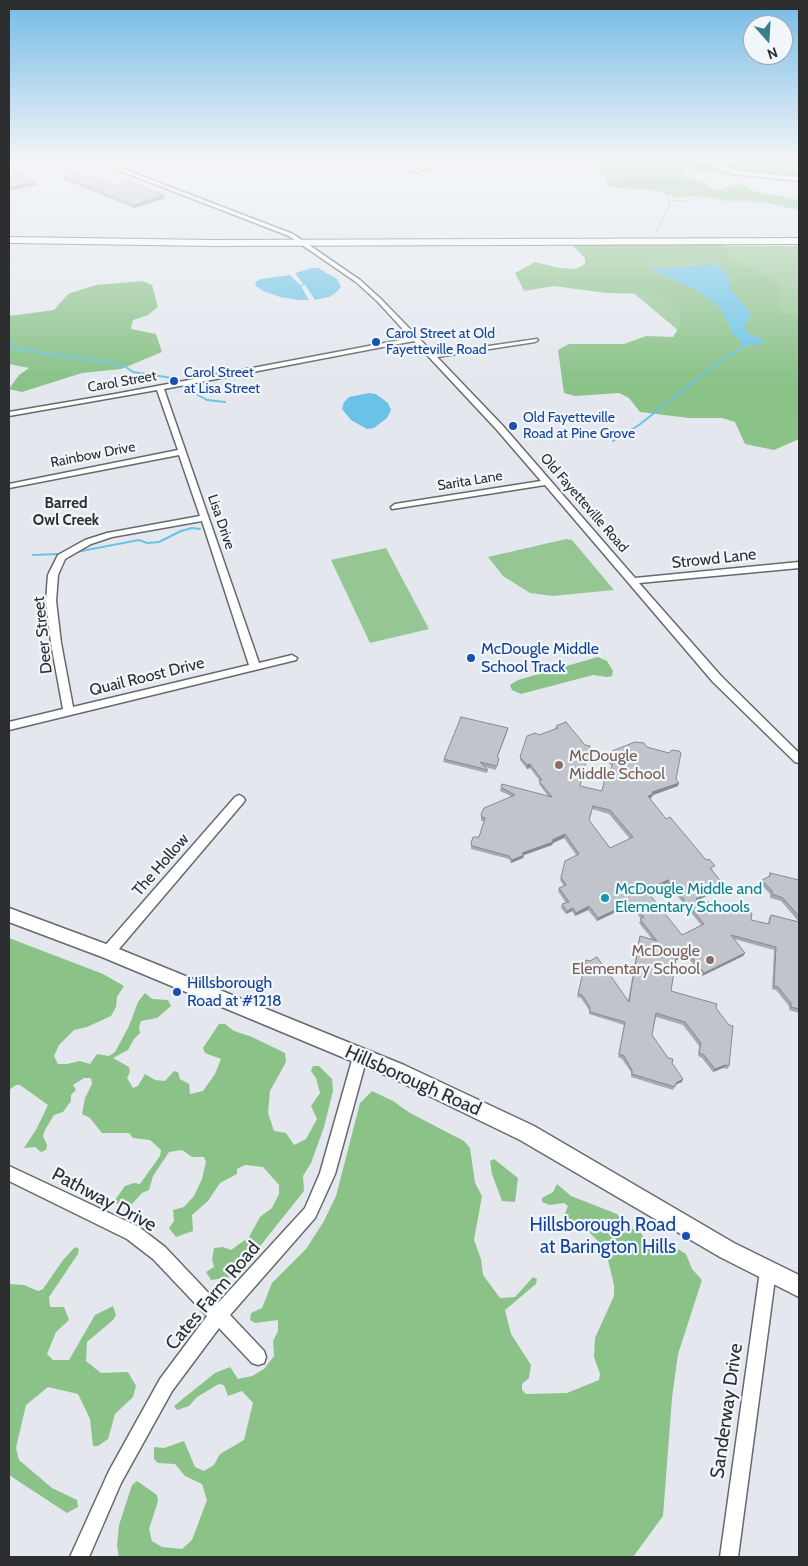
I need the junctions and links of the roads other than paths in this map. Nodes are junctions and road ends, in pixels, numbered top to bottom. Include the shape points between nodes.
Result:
1 (279, 234) edge
2 (287, 234) edge
3 (9, 236) edge
4 (267, 239) junction
5 (9, 240) edge
6 (302, 241) junction
7 (658, 241) junction
8 (799, 241) edge
9 (333, 243) junction
10 (318, 253) junction
11 (416, 339) junction
12 (535, 340) dead end
13 (432, 356) junction
14 (160, 388) junction
15 (9, 414) edge
16 (182, 452) junction
17 (548, 482) junction
18 (9, 486) edge
19 (395, 507) dead end
20 (205, 518) junction
21 (799, 565) edge
22 (632, 582) junction
23 (292, 658) dead end
24 (255, 667) junction
25 (69, 712) junction
26 (9, 726) edge
27 (799, 759) edge
28 (239, 800) dead end
29 (9, 915) edge
30 (108, 952) junction
31 (360, 1057) junction
32 (9, 1173) edge
33 (768, 1271) junction
34 (799, 1286) edge
35 (219, 1315) junction
36 (258, 1357) dead end
37 (79, 1557) edge
38 (729, 1557) edge

1 - 4 highway
2 - 6 street, Old Fayetteville Road
3 - 4 highway
4 - 6 highway
5 - 6 highway
6 - 7 highway
6 - 9 highway
6 - 10 street, Old Fayetteville Road
7 - 8 highway
7 - 9 highway
9 - 10 highway via 322,246
10 - 11 street, Old Fayetteville Road via 362,284
11 - 13 street, Old Fayetteville Road
11 - 14 street, Carol Street
12 - 13 street
13 - 17 street, Old Fayetteville Road
14 - 15 street, Carol Street
14 - 16 street, Lisa Drive
16 - 18 street, Rainbow Drive
16 - 20 street, Lisa Drive
17 - 19 street, Sarita Lane
17 - 22 street, Old Fayetteville Road
20 - 24 street, Lisa Drive
20 - 25 street, Deer Street via 110,535 88,542 61,557 53,575 52,601
21 - 22 street, Strowd Lane
22 - 27 street, Old Fayetteville Road via 717,679
23 - 24 street, Quail Roost Drive
24 - 25 street, Quail Roost Drive
25 - 26 street, Quail Roost Drive
28 - 30 street, The Hollow
29 - 30 main road, Hillsborough Road
30 - 31 main road, Hillsborough Road
31 - 33 main road, Hillsborough Road via 397,1071 527,1133
31 - 35 street, Cates Farm Road via 328,1174 310,1213
32 - 35 street, Pathway Drive via 133,1233 159,1253
33 - 34 main road, Hillsborough Road
33 - 38 street, Sanderway Drive
35 - 36 street, Pathway Drive
35 - 37 street, Cates Farm Road via 166,1385 139,1431

